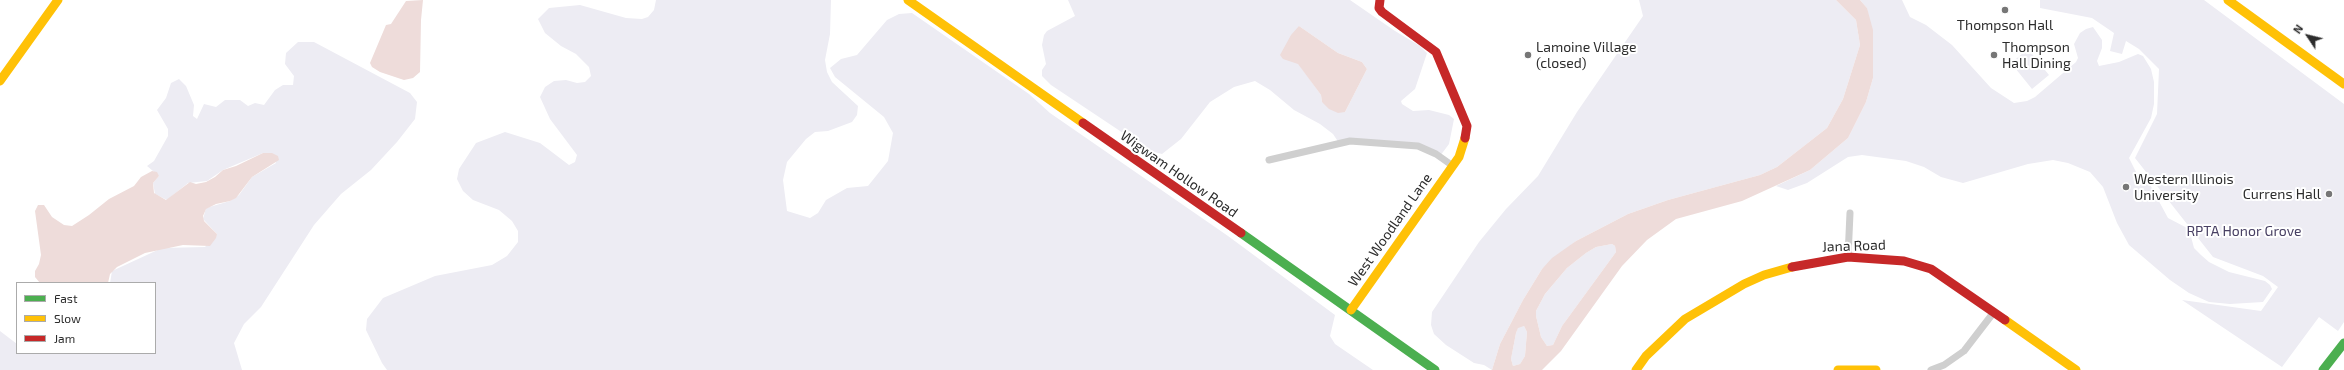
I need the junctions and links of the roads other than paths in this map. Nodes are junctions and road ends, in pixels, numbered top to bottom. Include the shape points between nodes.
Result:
1 (58, 0) edge
2 (908, 0) edge
3 (1380, 0) edge
4 (2228, 0) edge
5 (0, 81) edge
6 (2344, 84) edge
7 (1269, 160) dead end
8 (1453, 166) junction
9 (1850, 213) dead end
10 (1848, 257) junction
11 (1350, 310) junction
12 (1994, 312) junction
13 (2344, 343) edge
14 (1434, 370) edge
15 (1636, 370) edge
16 (1838, 370) edge
17 (1876, 370) edge
18 (1932, 370) edge
19 (2076, 370) edge
20 (2324, 370) edge

1 - 5 street
2 - 11 street, Wigwam Hollow Road
3 - 8 street, West Woodland Lane via 1379,8 1382,12 1431,46 1439,57 1467,126 1463,147
4 - 6 street
7 - 8 street via 1350,141 1418,146
8 - 11 street, West Woodland Lane
9 - 10 street
10 - 12 street, Jana Road via 1888,258 1920,265 1940,275
10 - 15 street, Jana Road via 1784,268 1724,294 1685,319 1651,351
11 - 14 street, Wigwam Hollow Road
12 - 18 street via 1964,351
12 - 19 street, Jana Road
13 - 20 street
16 - 17 street

